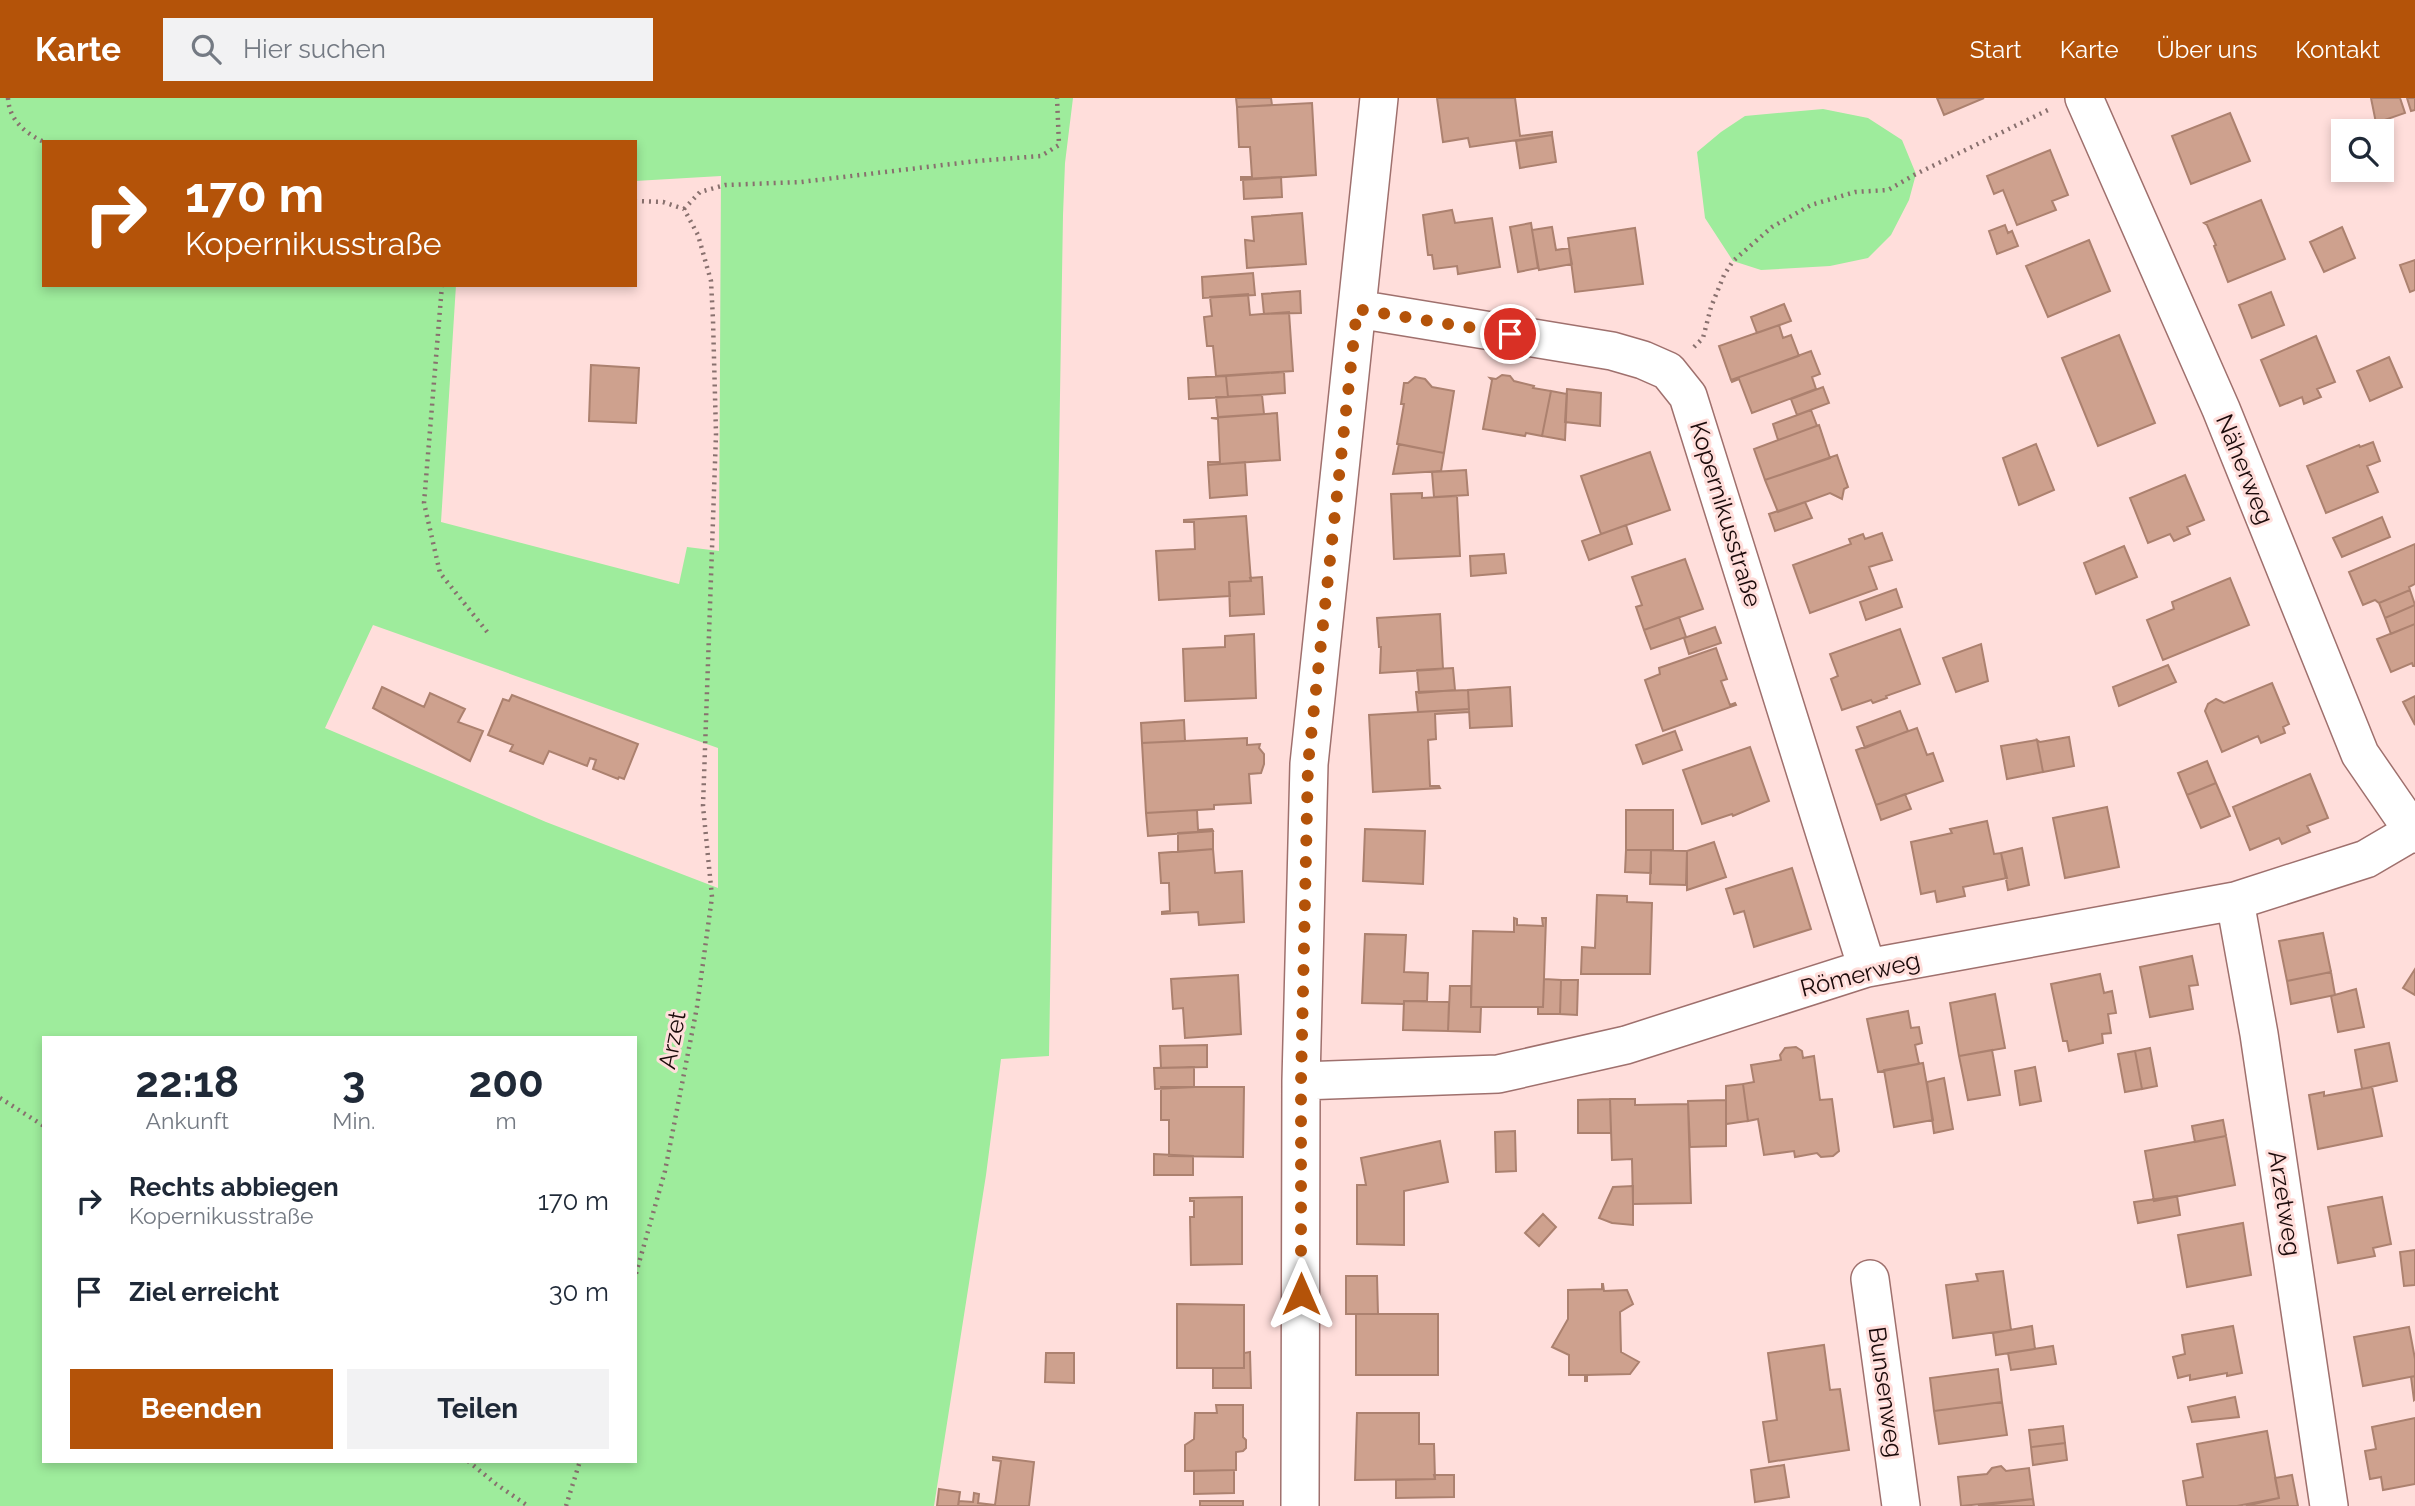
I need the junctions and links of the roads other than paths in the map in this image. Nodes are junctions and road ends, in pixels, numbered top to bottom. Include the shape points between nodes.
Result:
1 (1379, 98) edge
2 (2068, 103) edge
3 (1357, 309) junction
4 (2413, 833) edge
5 (2235, 901) junction
6 (1867, 968) junction
7 (1301, 1082) junction
8 (1870, 1279) dead end
9 (1300, 1506) edge
10 (1901, 1506) edge
11 (2329, 1506) edge

1 - 3 street
2 - 4 street, Näherweg via 2221,409 2360,754
3 - 6 street, Kopernikusstraße via 1612,351 1668,371 1688,396
3 - 7 street via 1308,764
4 - 5 street, Römerweg via 2366,859
5 - 6 street, Römerweg
5 - 11 street, Arzetweg
6 - 7 street, Römerweg via 1626,1045 1497,1074
7 - 9 street
8 - 10 street, Bunsenweg

